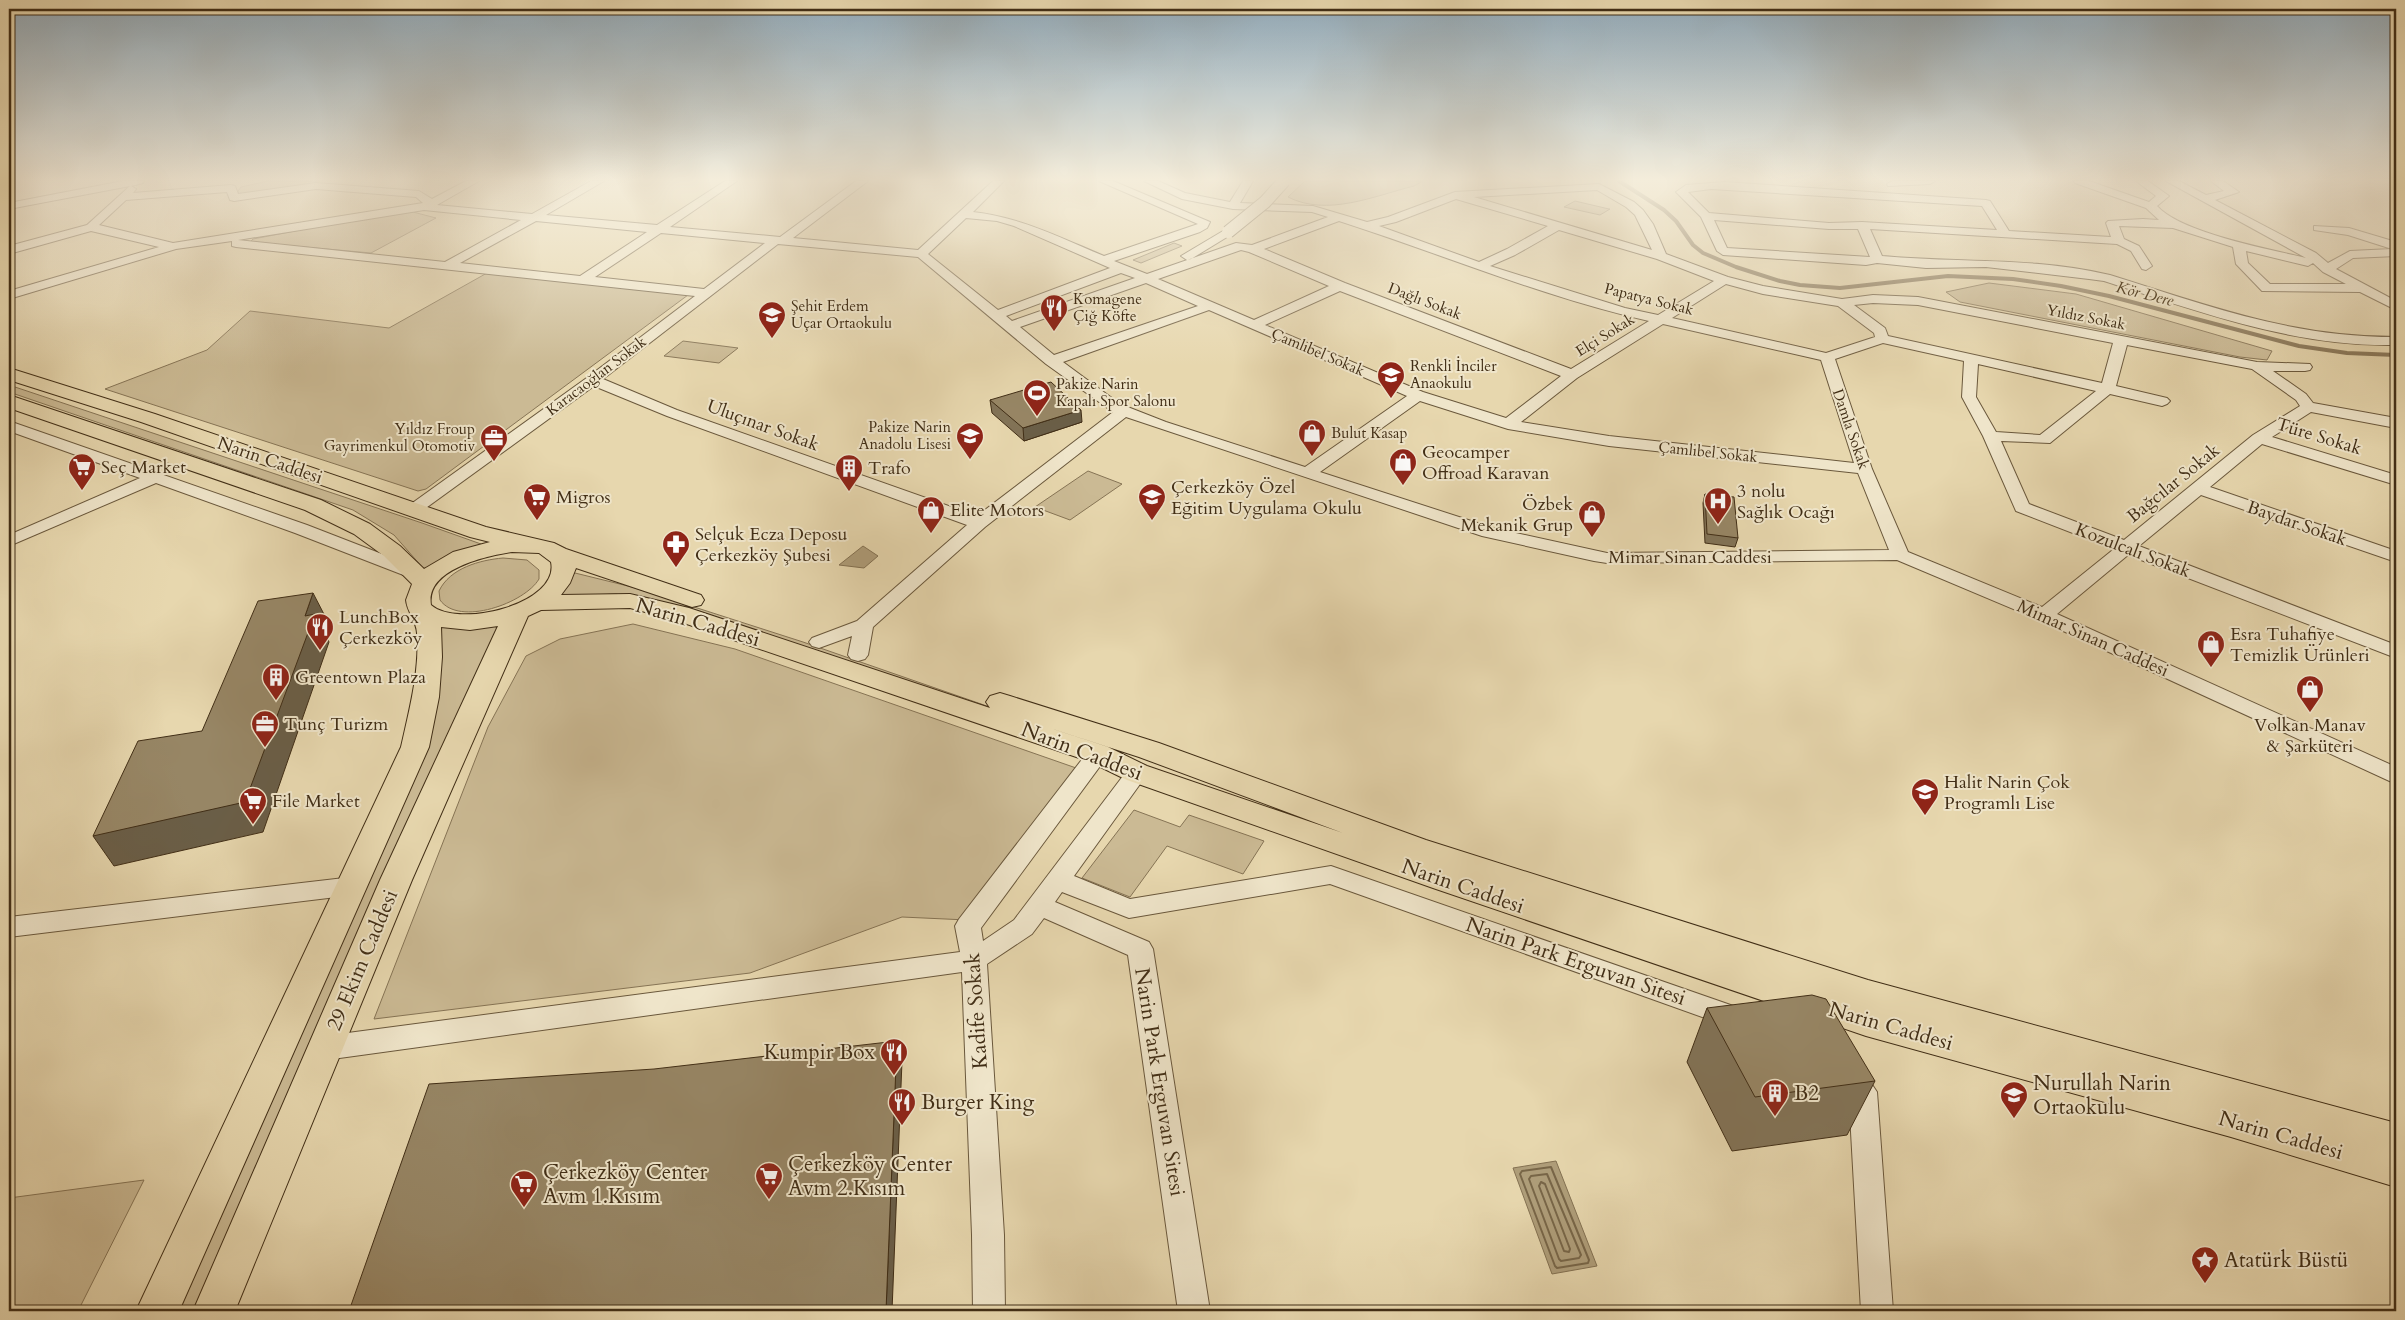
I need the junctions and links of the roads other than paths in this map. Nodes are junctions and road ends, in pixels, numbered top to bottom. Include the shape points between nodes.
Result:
1 (35, 243) edge
2 (159, 243) edge
3 (196, 243) edge
4 (237, 243) edge
5 (489, 243) edge
6 (640, 243) edge
7 (777, 243) edge
8 (799, 243) edge
9 (933, 243) edge
10 (1060, 243) edge
11 (1157, 243) edge
12 (1207, 243) edge
13 (1263, 243) edge
14 (1413, 243) edge
15 (1528, 243) edge
16 (1615, 243) edge
17 (1655, 243) edge
18 (1719, 243) edge
19 (1870, 243) edge
20 (1975, 243) edge
21 (2123, 243) edge
22 (2234, 243) edge
23 (2288, 243) edge
24 (2239, 244) junction
25 (174, 246) junction
26 (1247, 248) junction
27 (9, 250) edge
28 (2396, 252) edge
29 (921, 254) junction
30 (1661, 256) junction
31 (1877, 259) junction
32 (1101, 261) junction
33 (1986, 263) junction
34 (448, 265) junction
35 (1479, 266) junction
36 (2146, 266) dead end
37 (2323, 267) junction
38 (1119, 268) junction
39 (1142, 278) junction
40 (582, 280) junction
41 (1724, 280) junction
42 (1340, 286) junction
43 (2362, 288) junction
44 (706, 293) junction
45 (9, 295) edge
46 (1842, 302) junction
47 (1209, 306) junction
48 (2396, 306) edge
49 (996, 315) junction
50 (1661, 320) junction
51 (1254, 325) junction
52 (1011, 326) junction
53 (1882, 339) junction
54 (2121, 340) junction
55 (2396, 341) edge
56 (1827, 357) junction
57 (1971, 357) junction
58 (1052, 361) junction
59 (2256, 366) junction
60 (2305, 367) dead end
61 (9, 374) edge
62 (1572, 375) junction
63 (593, 380) junction
64 (2108, 388) junction
65 (1418, 395) junction
66 (9, 401) edge
67 (2162, 401) dead end
68 (2308, 407) junction
69 (1125, 410) junction
70 (2396, 423) edge
71 (1508, 424) junction
72 (9, 426) edge
73 (1991, 436) junction
74 (2259, 438) junction
75 (1864, 469) junction
76 (1309, 472) junction
77 (154, 478) junction
78 (2396, 480) edge
79 (2198, 488) junction
80 (413, 509) junction
81 (979, 523) junction
82 (9, 542) edge
83 (531, 545) junction
84 (2126, 547) junction
85 (557, 554) junction
86 (1900, 555) junction
87 (2396, 557) edge
88 (418, 577) junction
89 (526, 607) junction
90 (425, 613) junction
91 (2044, 615) junction
92 (861, 640) junction
93 (2396, 652) edge
94 (1098, 754) junction
95 (1137, 773) junction
96 (2396, 776) edge
97 (1058, 880) junction
98 (353, 886) junction
99 (1045, 907) junction
100 (9, 927) edge
101 (974, 960) junction
102 (1757, 1025) edge
103 (325, 1048) junction
104 (1840, 1064) edge
105 (2396, 1140) edge
106 (2396, 1169) edge
107 (157, 1311) edge
108 (214, 1311) edge
109 (990, 1311) edge
110 (1194, 1311) edge
111 (1878, 1311) edge

1 - 27 street
2 - 25 street
3 - 25 street
4 - 34 street
5 - 34 street
6 - 40 street
7 - 44 street, Karacaoğlan Sokak
8 - 29 street
9 - 29 street
10 - 32 street, Çamlıbel Sokak
11 - 32 street
12 - 39 street
13 - 26 street
14 - 35 street, Papatya Sokak
15 - 35 street
16 - 30 street
17 - 30 street
18 - 31 street via 1723,251 1866,261
19 - 31 street
20 - 33 street
21 - 36 street via 2135,248
22 - 24 street
23 - 37 street via 2312,256
24 - 37 street
24 - 43 street via 2242,264 2250,278 2267,288
25 - 45 street
26 - 39 street
26 - 42 street, Dağlı Sokak
28 - 37 street via 2350,255
29 - 49 street, Mimar Sinan Caddesi
30 - 41 street
31 - 33 street via 1926,264
32 - 38 street, Çamlıbel Sokak
33 - 55 street via 2106,278 2262,328 2340,339
34 - 40 street
35 - 50 street, Papatya Sokak
37 - 43 street
38 - 39 street, Çamlıbel Sokak
38 - 49 street
39 - 47 street, Çamlıbel Sokak
39 - 52 street
40 - 44 street
41 - 46 street
41 - 50 street, Elçi Sokak
42 - 51 street
42 - 62 street, Dağlı Sokak
43 - 48 street
44 - 63 street, Karacaoğlan Sokak
46 - 53 street via 1880,331
46 - 54 street, Yıldız Sokak via 1918,300
47 - 51 street, Çamlıbel Sokak
47 - 58 street
49 - 52 street, Mimar Sinan Caddesi
50 - 56 street, Papatya Sokak
50 - 62 street, Elçi Sokak
51 - 65 street, Çamlıbel Sokak
52 - 58 street, Mimar Sinan Caddesi
53 - 56 street
53 - 57 street
54 - 59 street, Yıldız Sokak
54 - 64 street
56 - 75 street, Damla Sokak
57 - 64 street
57 - 73 street, Kozulcalı Sokak via 1968,397
58 - 69 street, Mimar Sinan Caddesi
59 - 60 street
59 - 68 street, Yıldız Sokak via 2301,397
61 - 80 main road, Narin Caddesi
62 - 71 street, Elçi Sokak
63 - 80 street, Karacaoğlan Sokak
63 - 81 street, Uluçınar Sokak via 678,416
64 - 67 street
64 - 73 street via 2044,440
65 - 71 street, Çamlıbel Sokak
65 - 76 street
66 - 88 main road, Narin Caddesi via 313,505 362,529 392,551
68 - 70 street
68 - 74 street, Bağcılar Sokak
69 - 76 street, Mimar Sinan Caddesi via 1161,425
69 - 81 street
71 - 75 street, Çamlıbel Sokak via 1609,441
72 - 77 street
73 - 84 street, Kozulcalı Sokak via 2022,507
74 - 78 street, Türe Sokak
74 - 79 street, Bağcılar Sokak
75 - 86 street, Damla Sokak
76 - 86 street, Mimar Sinan Caddesi via 1488,532 1607,558
77 - 82 street
77 - 88 street
79 - 84 street, Bağcılar Sokak
79 - 87 street, Baydar Sokak
80 - 83 main road, Narin Caddesi via 478,532
81 - 92 street
83 - 85 main road, Narin Caddesi
83 - 88 main road via 512,545 471,553
84 - 91 street, Bağcılar Sokak
84 - 93 street, Kozulcalı Sokak
85 - 89 main road via 565,571 560,581 551,592
85 - 92 main road, Narin Caddesi via 819,642
86 - 91 street, Mimar Sinan Caddesi
88 - 90 main road, 29 Ekim Caddesi via 419,604
89 - 90 main road via 496,618 468,622 437,619
89 - 94 main road, Narin Caddesi via 630,601 680,613
89 - 103 main road, 29 Ekim Caddesi via 396,880
90 - 98 main road, 29 Ekim Caddesi via 430,632 429,657 415,746
91 - 96 street, Mimar Sinan Caddesi
92 - 105 main road, Narin Caddesi via 1415,848 1868,994
94 - 95 main road, Narin Caddesi
94 - 101 street, Kadife Sokak via 968,926
95 - 97 street
95 - 106 main road, Narin Caddesi via 1894,1036 2222,1117
97 - 99 street
97 - 102 street, Narin Park Erguvan Sitesi via 1129,908 1331,874
98 - 100 street
98 - 107 main road, 29 Ekim Caddesi
99 - 101 street via 1023,927
99 - 110 street, Narin Park Erguvan Sitesi via 1140,949
101 - 103 street
101 - 109 street, Kadife Sokak
103 - 108 main road, 29 Ekim Caddesi
104 - 111 street via 1863,1092

